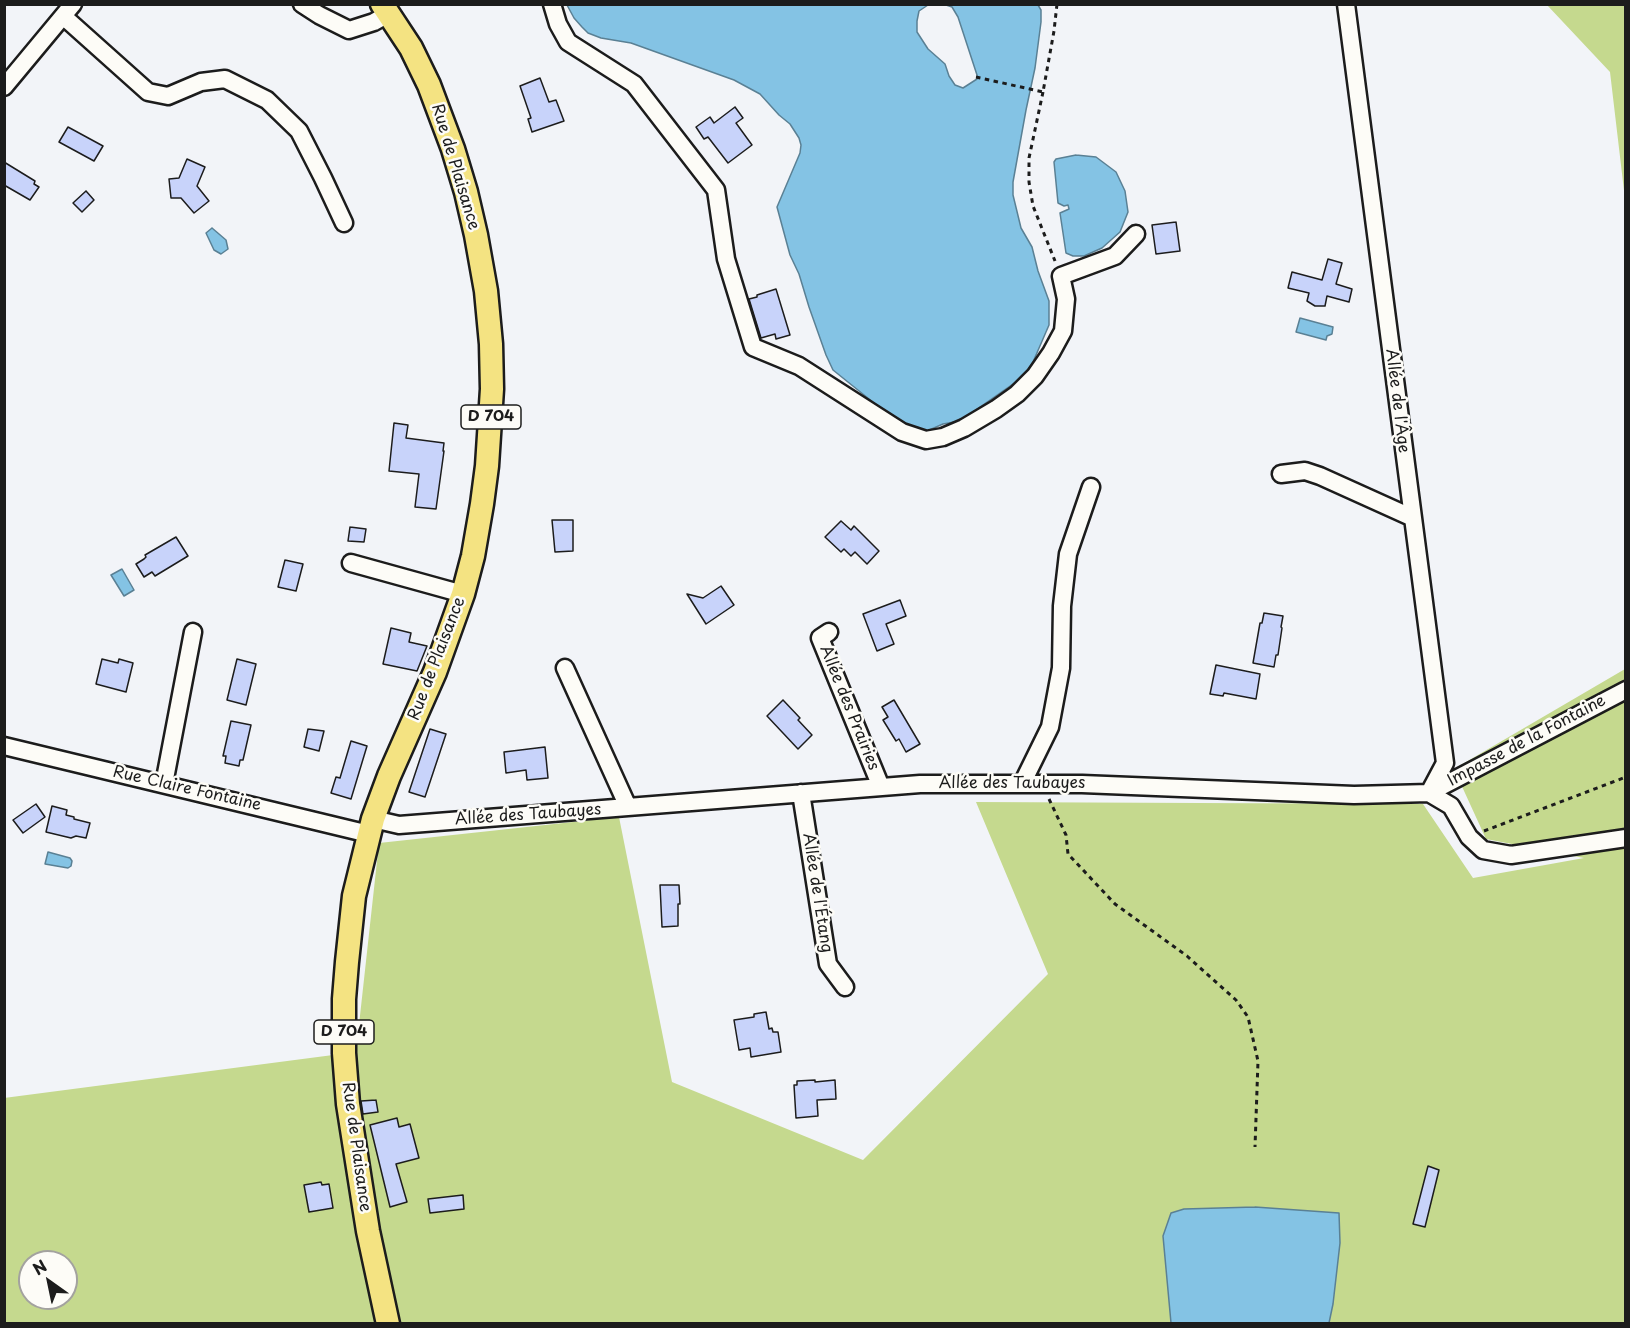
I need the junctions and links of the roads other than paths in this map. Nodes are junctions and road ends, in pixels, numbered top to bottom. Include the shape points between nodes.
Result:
1 (302, 4) edge
2 (552, 4) edge
3 (1346, 4) edge
4 (390, 8) edge
5 (68, 10) edge
6 (4, 87) edge
7 (344, 223) dead end
8 (1136, 234) dead end
9 (1281, 474) dead end
10 (1091, 487) dead end
11 (1413, 519) junction
12 (351, 563) dead end
13 (463, 594) junction
14 (193, 632) dead end
15 (829, 632) dead end
16 (565, 668) dead end
17 (1626, 690) edge
18 (4, 746) edge
19 (164, 784) junction
20 (1022, 784) junction
21 (881, 787) junction
22 (801, 793) junction
23 (1429, 793) junction
24 (628, 807) junction
25 (371, 826) junction
26 (1626, 838) edge
27 (845, 987) dead end
28 (388, 1323) edge

1 - 4 street via 349,30 374,22
2 - 8 street via 568,42 634,84 716,190 726,259 753,347 799,366 902,432 926,440 943,437 1017,394 1035,376 1063,331 1066,299 1061,276 1115,256
3 - 11 street, Allée de l'Âge
4 - 13 main road, Rue de Plaisance / D 704 via 429,85 453,149 486,291 491,344 490,437 482,504
5 - 6 street
5 - 7 street via 148,93 168,96 201,82 225,79 267,100 298,131
9 - 11 street via 1305,471 1320,476
10 - 20 street via 1068,554 1061,668 1050,727
11 - 23 street, Allée de l'Âge via 1445,764
12 - 13 street
13 - 25 main road, Rue de Plaisance / D 704
14 - 19 street
15 - 21 street, Allée des Prairies via 820,638
16 - 24 street
17 - 23 street, Impasse de la Fontaine
18 - 19 street, Rue Claire Fontaine
19 - 25 street, Rue Claire Fontaine
20 - 21 street, Allée des Taubayes
20 - 23 street, Allée des Taubayes via 1353,795
21 - 22 street, Allée des Taubayes
22 - 24 street, Allée des Taubayes
22 - 27 street, Allée de l'Étang via 828,964
23 - 26 street via 1451,806 1468,837 1483,850 1511,855
24 - 25 street, Allée des Taubayes
25 - 28 main road, Rue de Plaisance / D 704 via 354,896 346,962 344,1053 356,1162

